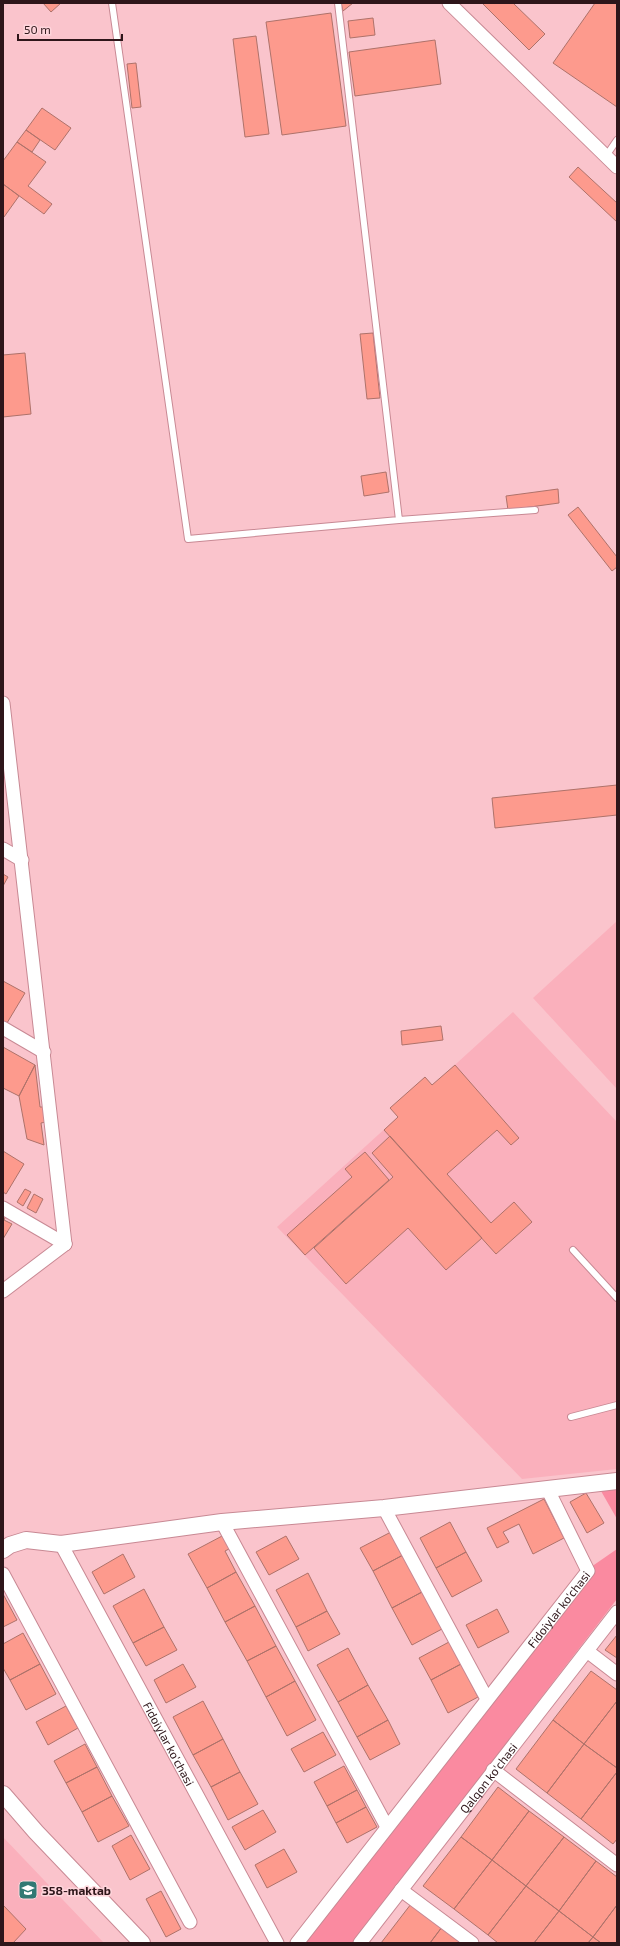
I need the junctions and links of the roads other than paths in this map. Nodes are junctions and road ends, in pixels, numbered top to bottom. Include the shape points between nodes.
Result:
1 (112, 3) edge
2 (338, 3) edge
3 (449, 3) edge
4 (617, 140) edge
5 (606, 156) junction
6 (617, 167) edge
7 (536, 510) dead end
8 (399, 520) junction
9 (3, 703) edge
10 (3, 849) edge
11 (22, 860) junction
12 (3, 1028) edge
13 (44, 1052) junction
14 (3, 1208) edge
15 (65, 1244) junction
16 (573, 1250) dead end
17 (3, 1291) edge
18 (617, 1298) edge
19 (617, 1405) edge
20 (571, 1417) dead end
21 (617, 1481) edge
22 (548, 1490) junction
23 (384, 1508) junction
24 (222, 1522) junction
25 (61, 1544) junction
26 (3, 1550) edge
27 (3, 1574) edge
28 (617, 1612) edge
29 (587, 1651) junction
30 (617, 1674) edge
31 (487, 1699) junction
32 (493, 1770) junction
33 (3, 1794) edge
34 (387, 1827) junction
35 (617, 1865) edge
36 (401, 1890) junction
37 (190, 1922) dead end
38 (142, 1943) edge
39 (277, 1943) edge
40 (297, 1943) edge
41 (360, 1943) edge
42 (472, 1943) edge

1 - 8 lane via 188,539
2 - 8 lane
3 - 5 street
4 - 5 lane
5 - 6 street
7 - 8 lane
9 - 11 street
10 - 11 street
11 - 13 street
12 - 13 street
13 - 15 street
14 - 15 street
15 - 17 street
16 - 18 lane
19 - 20 lane
21 - 22 street
22 - 23 street
22 - 31 street, Fidoiylar ko'chasi via 588,1571
23 - 24 street
23 - 31 street
24 - 25 street
24 - 34 street
25 - 26 street via 26,1540
25 - 39 street, Fidoiylar ko'chasi
27 - 37 street
28 - 29 street, Qalqon ko'chasi
29 - 30 street
29 - 32 street, Qalqon ko'chasi
31 - 34 street, Fidoiylar ko'chasi
32 - 35 street
32 - 36 street, Qalqon ko'chasi
33 - 38 street
34 - 40 street, Fidoiylar ko'chasi
36 - 41 street, Qalqon ko'chasi
36 - 42 street

